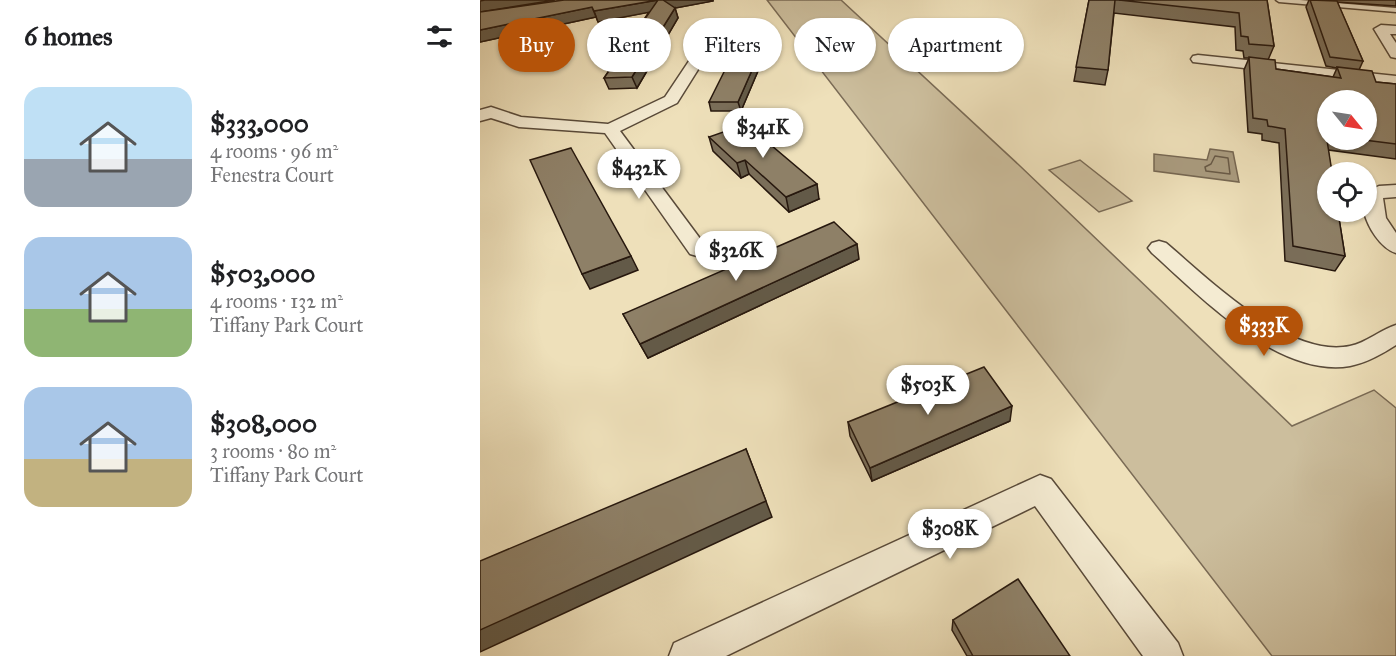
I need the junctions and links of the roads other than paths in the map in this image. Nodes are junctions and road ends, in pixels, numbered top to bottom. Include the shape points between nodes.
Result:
1 (1278, 0) edge
2 (1396, 10) edge
3 (1396, 30) edge
4 (1396, 54) edge
5 (1198, 59) dead end
6 (689, 72) edge
7 (1396, 81) edge
8 (484, 112) edge
9 (610, 129) junction
10 (1396, 192) edge
11 (1396, 246) edge
12 (1159, 248) dead end
13 (697, 249) dead end
14 (1396, 334) edge
15 (687, 656) edge
16 (1165, 656) edge

1 - 2 lane
3 - 4 street via 1381,28
5 - 7 street
6 - 9 street via 671,100
8 - 9 street via 519,122
9 - 13 street
10 - 11 street via 1373,196 1372,213
12 - 14 street via 1260,332 1294,348 1327,357 1349,357
15 - 16 street via 1040,489

